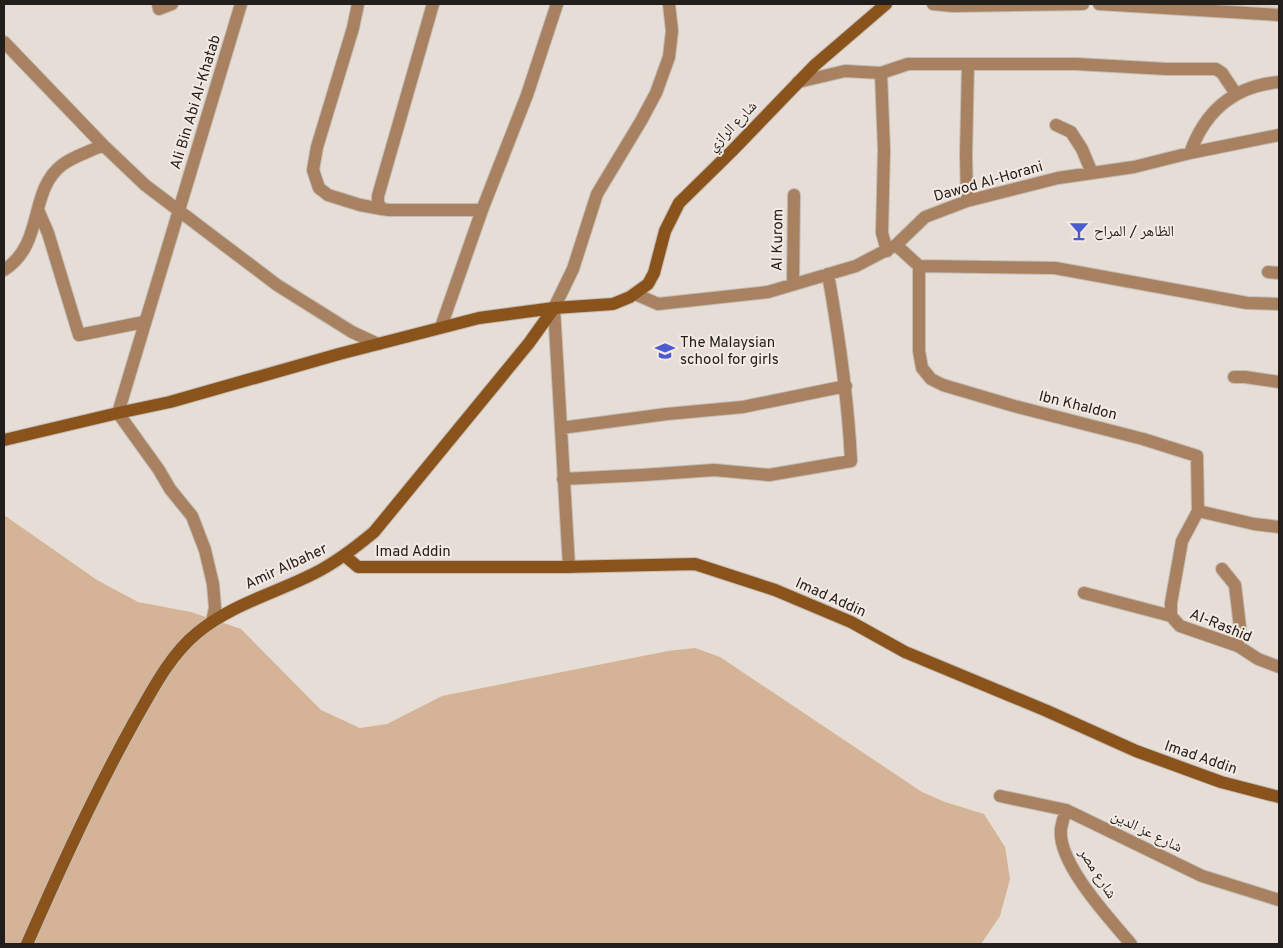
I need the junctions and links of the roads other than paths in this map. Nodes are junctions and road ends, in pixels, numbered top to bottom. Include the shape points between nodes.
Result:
1 (172, 4) edge
2 (241, 4) edge
3 (358, 4) edge
4 (433, 4) edge
5 (557, 4) edge
6 (669, 4) edge
7 (886, 4) edge
8 (933, 4) edge
9 (1084, 4) edge
10 (1099, 4) edge
11 (155, 5) edge
12 (1279, 15) edge
13 (4, 42) edge
14 (968, 64) junction
15 (881, 73) junction
16 (798, 82) junction
17 (1279, 82) edge
18 (1236, 94) junction
19 (1056, 125) dead end
20 (1279, 134) edge
21 (103, 145) junction
22 (1190, 153) junction
23 (1092, 173) junction
24 (794, 195) dead end
25 (967, 201) junction
26 (382, 209) junction
27 (38, 210) junction
28 (180, 210) junction
29 (482, 210) junction
30 (892, 248) junction
31 (919, 266) junction
32 (4, 270) edge
33 (828, 274) junction
34 (793, 284) junction
35 (636, 294) junction
36 (1279, 304) edge
37 (554, 308) junction
38 (144, 322) junction
39 (441, 327) junction
40 (378, 344) junction
41 (1234, 377) dead end
42 (1279, 382) edge
43 (846, 386) junction
44 (118, 413) junction
45 (561, 428) junction
46 (4, 440) edge
47 (563, 479) junction
48 (1198, 511) junction
49 (1279, 527) edge
50 (345, 556) junction
51 (569, 567) junction
52 (1222, 568) dead end
53 (1084, 593) dead end
54 (1171, 616) junction
55 (212, 622) junction
56 (1238, 646) junction
57 (1279, 667) edge
58 (1000, 796) dead end
59 (1279, 797) edge
60 (1066, 810) junction
61 (1279, 900) edge
62 (27, 944) edge
63 (1131, 944) edge

1 - 11 street
2 - 28 street, Ali Bin Abi Al-Khatab
3 - 26 street via 313,170 319,188 328,195
4 - 26 street via 378,196
5 - 29 street via 527,95
6 - 37 street via 672,31 669,57 656,93 597,194 574,269
7 - 16 street, شارع الرازي
8 - 9 street
10 - 12 street
13 - 21 street
14 - 15 street via 908,64
14 - 18 street via 1216,69
14 - 25 street
15 - 16 street via 845,71
15 - 30 street via 884,150 882,233
16 - 35 street, شارع الرازي via 679,203 665,231 652,279
17 - 18 street via 1257,85
18 - 22 street via 1207,118
19 - 23 street via 1071,132
20 - 22 street, Dawod Al-Horani
21 - 27 street via 62,164 46,186
21 - 28 street via 145,185
22 - 23 street, Dawod Al-Horani via 1134,167
23 - 25 street, Dawod Al-Horani via 1058,178
24 - 34 street, Al Kurom
25 - 30 street, Dawod Al-Horani via 925,217
26 - 29 street
27 - 32 street via 29,242 19,257
27 - 38 street via 79,335
28 - 38 street, Ali Bin Abi Al-Khatab
28 - 40 street via 277,285 352,332
29 - 39 street
30 - 31 street
30 - 33 street, Dawod Al-Horani via 856,266
31 - 36 street via 1055,268 1247,303
31 - 48 street, Ibn Khaldon via 919,351 922,368 931,379 943,386 1197,456
33 - 34 street, Dawod Al-Horani
33 - 43 street
34 - 35 street, Dawod Al-Horani via 768,292 659,304
35 - 37 street via 606,305
37 - 39 street via 479,318
37 - 45 street
37 - 50 street, Amir Albaher via 374,532
38 - 44 street, Ali Bin Abi Al-Khatab
39 - 40 street
40 - 44 street via 170,402
41 - 42 street
43 - 45 street via 743,407
43 - 47 street via 851,461 769,475 714,470
44 - 46 street
44 - 55 street via 192,516 213,584 215,608
45 - 47 street
47 - 51 street
48 - 49 street
48 - 54 street, Al-Rashid via 1182,542
50 - 51 street, Imad Addin via 358,567
50 - 55 street, Amir Albaher
51 - 59 street, Imad Addin via 696,564 775,590 851,622 905,652 1136,752 1221,782
52 - 56 street via 1235,585 1240,627
53 - 54 street
54 - 56 street, Al-Rashid via 1183,628
55 - 62 street, Amir Albaher via 182,646 155,685 111,764
56 - 57 street, Al-Rashid
58 - 60 street, شارع عز الدين
60 - 61 street, شارع عز الدين via 1202,876
60 - 63 street, شارع مصر via 1061,830 1065,852 1087,891

